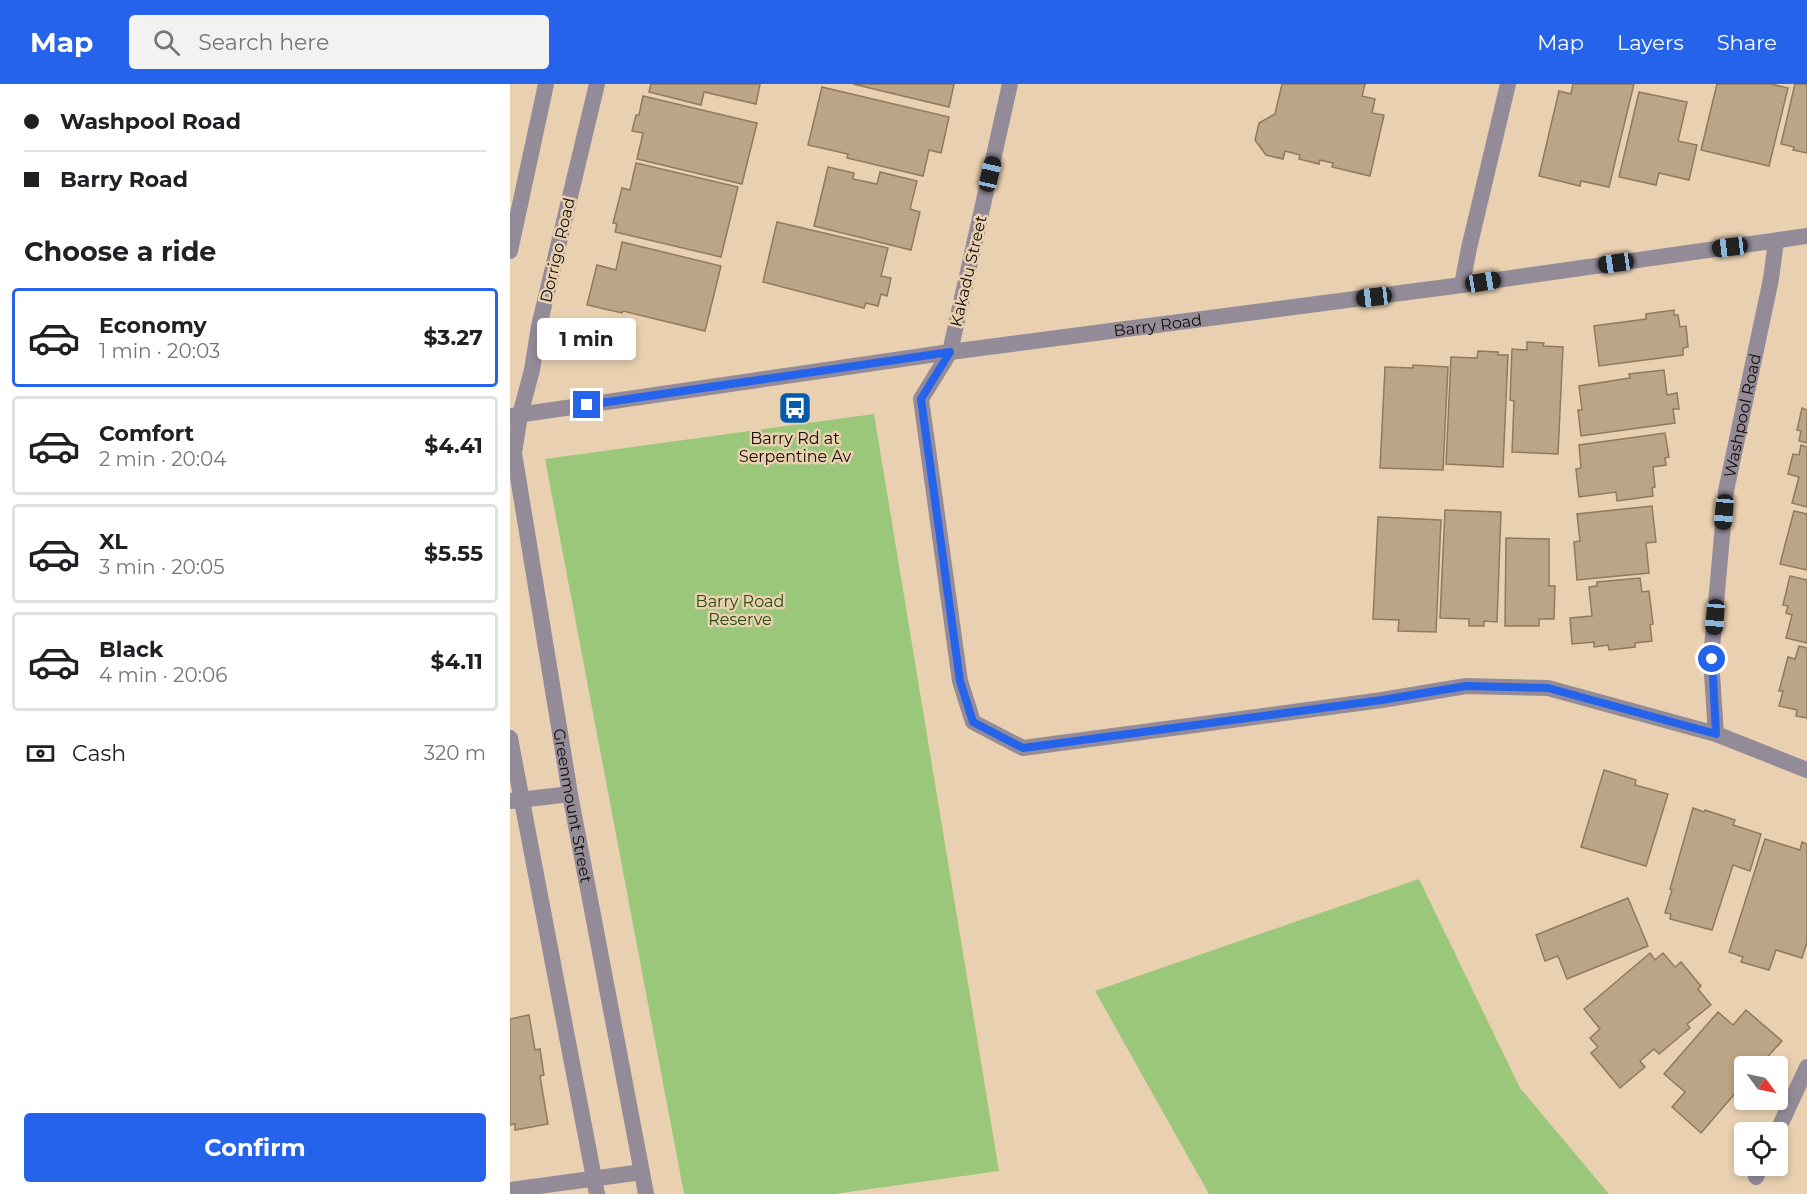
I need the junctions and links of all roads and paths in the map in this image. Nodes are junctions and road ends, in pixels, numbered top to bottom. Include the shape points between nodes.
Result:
1 (546, 84) edge
2 (597, 84) edge
3 (1010, 84) edge
4 (1508, 84) edge
5 (1807, 236) edge
6 (1776, 241) junction
7 (510, 252) edge
8 (1462, 285) junction
9 (950, 352) junction
10 (515, 416) edge
11 (1716, 734) junction
12 (510, 738) edge
13 (1807, 771) edge
14 (570, 794) junction
15 (515, 801) edge
16 (1807, 1066) edge
17 (1782, 1122) edge
18 (642, 1172) junction
19 (595, 1186) edge
20 (510, 1190) edge
21 (646, 1194) edge

1 - 7 street
2 - 10 street, Dorrigo Road
3 - 9 street, Kakadu Street
4 - 8 street
5 - 6 street, Barry Road
6 - 8 street, Barry Road
6 - 11 street, Washpool Road via 1772,279 1726,490 1712,659
8 - 9 street, Barry Road
9 - 10 street, Barry Road
9 - 11 street, Kakadu Street via 921,399 960,681 973,722 1023,748 1466,686 1548,688
10 - 14 street, Greenmount Street via 514,453
11 - 13 street, Kakadu Street
12 - 15 street
14 - 15 street
14 - 18 street, Greenmount Street
15 - 19 street
16 - 17 street
18 - 19 street
18 - 21 street, Greenmount Street
19 - 20 street

